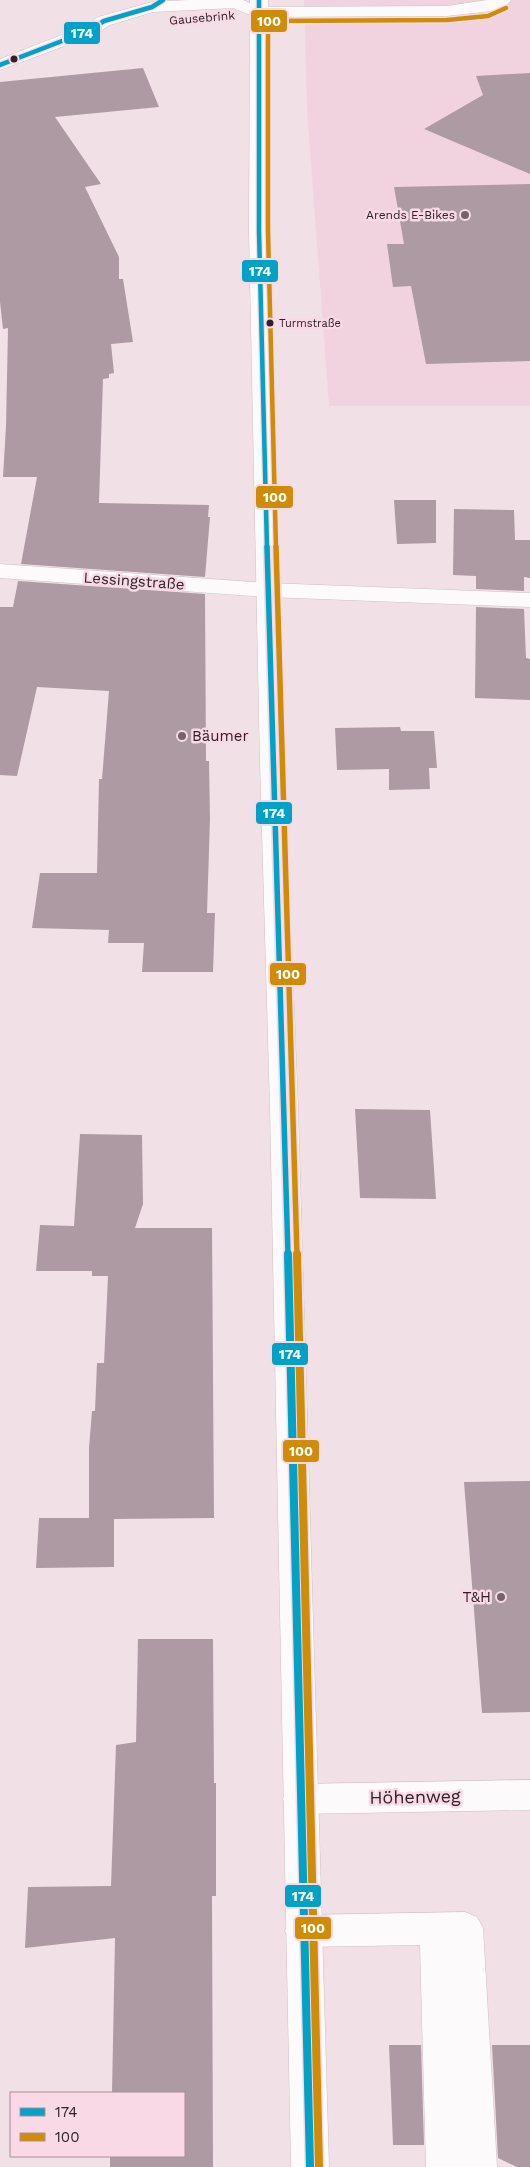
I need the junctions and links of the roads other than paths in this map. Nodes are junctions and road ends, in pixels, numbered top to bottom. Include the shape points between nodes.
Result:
1 (502, 0) edge
2 (158, 4) edge
3 (259, 6) edge
4 (88, 31) junction
5 (0, 65) edge
6 (0, 571) edge
7 (268, 590) junction
8 (530, 600) edge
9 (530, 1795) edge
10 (300, 1798) junction
11 (437, 1929) junction
12 (303, 1931) junction
13 (310, 2167) edge
14 (445, 2167) edge
15 (478, 2167) edge

1 - 3 main road via 486,7 447,12
2 - 3 main road, Gausebrink
2 - 4 main road, Gausebrink via 104,21
3 - 4 main road, Gausebrink via 224,19 155,22
3 - 7 main road via 260,240
4 - 5 main road, Gausebrink
6 - 7 main road, Lessingstraße
7 - 8 main road
7 - 10 main road via 284,1097
9 - 10 main road, Höhenweg
10 - 12 main road
11 - 12 main road
11 - 14 main road
11 - 15 main road via 465,1928
12 - 13 main road

